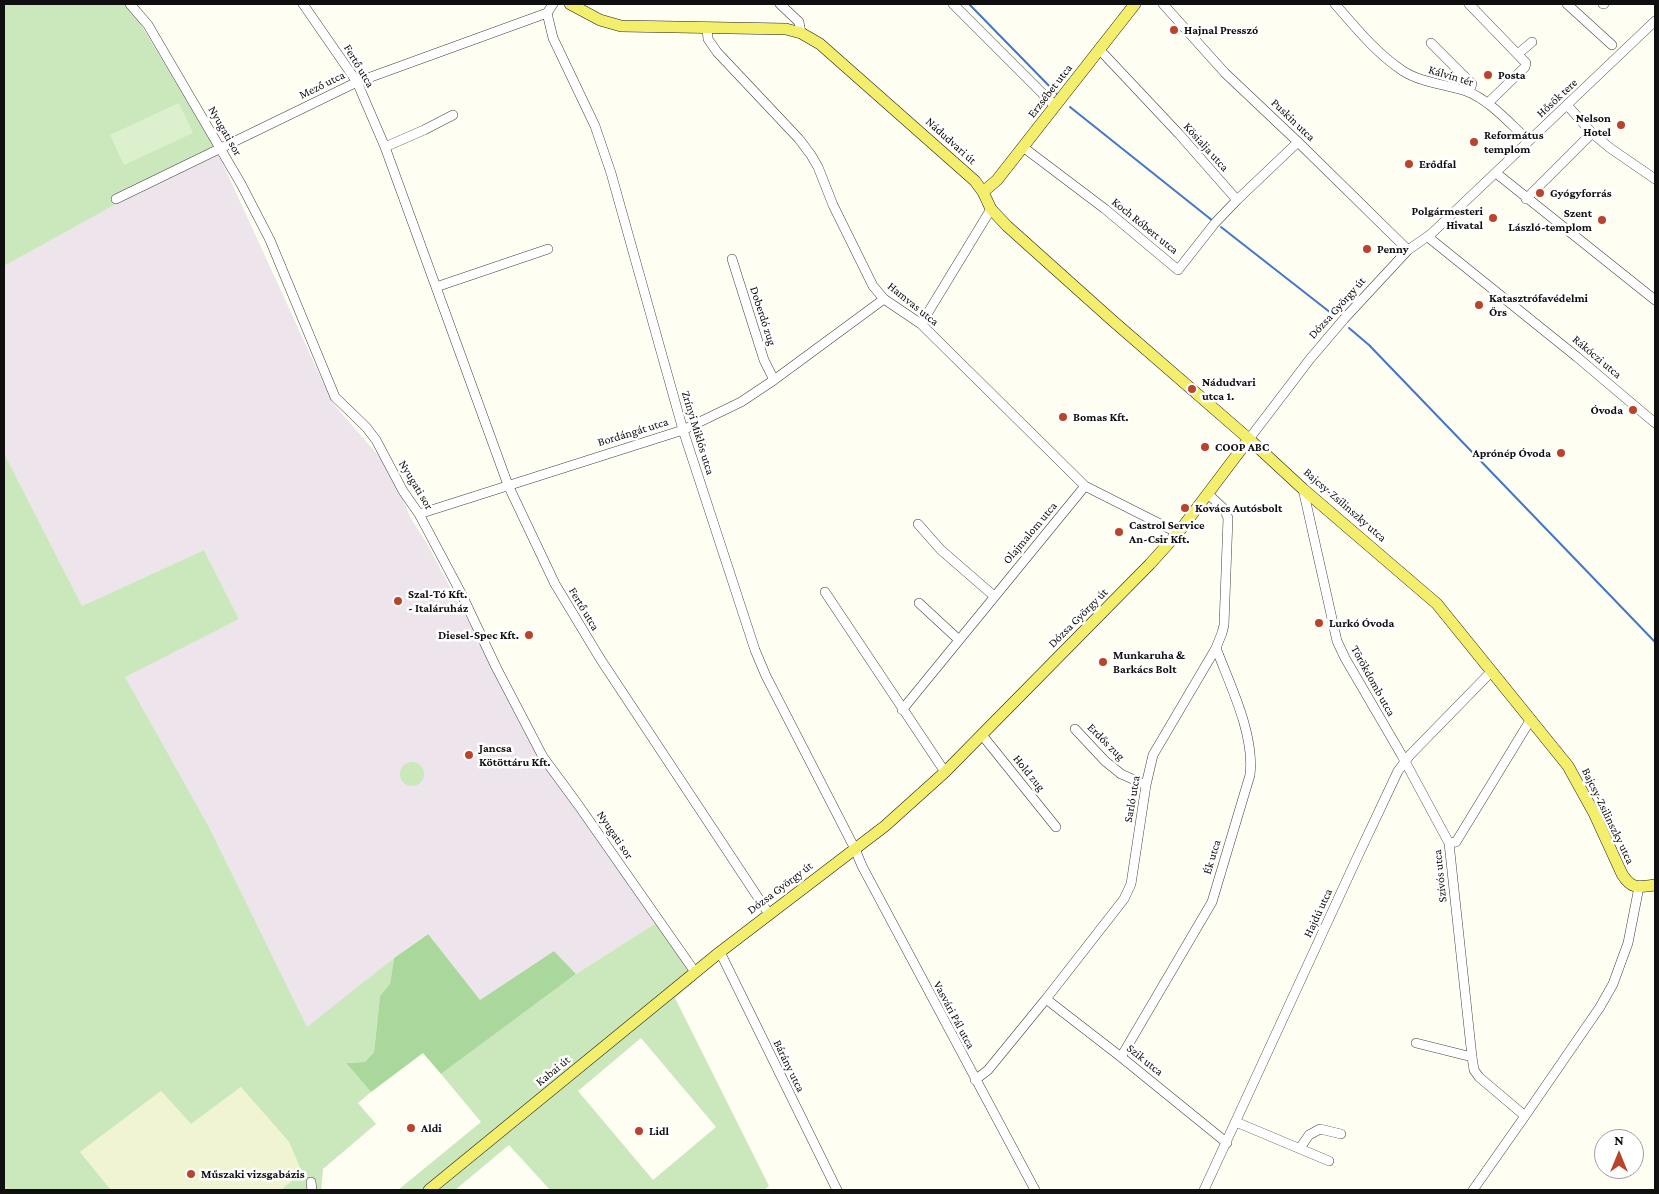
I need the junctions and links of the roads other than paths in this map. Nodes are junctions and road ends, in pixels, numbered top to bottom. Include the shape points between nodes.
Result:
1 (130, 4) edge
2 (303, 4) edge
3 (553, 4) edge
4 (570, 4) edge
5 (780, 4) edge
6 (953, 4) edge
7 (1135, 4) edge
8 (1163, 4) edge
9 (1335, 4) edge
10 (1470, 4) edge
11 (1567, 4) edge
12 (547, 13) junction
13 (1655, 20) edge
14 (707, 29) junction
15 (801, 33) junction
16 (1532, 42) dead end
17 (1431, 43) dead end
18 (1612, 46) dead end
19 (1099, 49) junction
20 (1518, 53) junction
21 (357, 82) junction
22 (1470, 89) dead end
23 (1488, 103) junction
24 (1567, 105) junction
25 (1055, 106) junction
26 (452, 115) dead end
27 (1592, 132) junction
28 (1529, 141) junction
29 (1298, 142) junction
30 (385, 147) junction
31 (1023, 147) junction
32 (220, 148) junction
33 (1496, 173) junction
34 (1655, 178) edge
35 (984, 192) junction
36 (116, 199) dead end
37 (1526, 199) junction
38 (1237, 200) junction
39 (992, 209) junction
40 (1429, 236) junction
41 (548, 249) dead end
42 (1408, 250) junction
43 (732, 259) dead end
44 (436, 287) junction
45 (884, 299) junction
46 (1655, 300) edge
47 (921, 324) junction
48 (774, 380) junction
49 (1655, 423) edge
50 (683, 430) junction
51 (1249, 438) junction
52 (508, 485) junction
53 (1085, 486) junction
54 (1303, 489) junction
55 (1208, 494) junction
56 (419, 514) junction
57 (918, 524) dead end
58 (1178, 533) junction
59 (825, 592) dead end
60 (994, 596) junction
61 (918, 604) dead end
62 (959, 640) junction
63 (1216, 648) junction
64 (1492, 671) junction
65 (902, 710) junction
66 (1531, 719) junction
67 (1075, 729) dead end
68 (982, 735) junction
69 (1404, 761) junction
70 (945, 772) junction
71 (1146, 784) junction
72 (1056, 827) dead end
73 (1449, 843) junction
74 (855, 849) junction
75 (1655, 885) edge
76 (1639, 887) junction
77 (769, 914) junction
78 (720, 952) junction
79 (695, 972) junction
80 (1046, 999) junction
81 (1416, 1043) dead end
82 (1121, 1057) junction
83 (1472, 1057) junction
84 (975, 1080) junction
85 (1526, 1116) junction
86 (1236, 1122) junction
87 (1341, 1134) dead end
88 (1227, 1143) junction
89 (1300, 1148) junction
90 (1329, 1161) dead end
91 (428, 1190) edge
92 (837, 1190) edge
93 (1035, 1190) edge
94 (1204, 1190) edge
95 (1473, 1190) edge

1 - 32 street, Nyugati sor via 148,25
2 - 21 street, Fertő utca
3 - 12 street
4 - 14 main road, Nádudvari út via 600,20 621,26
5 - 15 street via 799,22
6 - 25 street
7 - 19 main road, Erzsébet utca
8 - 29 street, Puskin utca via 1225,73
9 - 23 street, Kálvin tér via 1370,44 1401,70 1416,78 1467,92
10 - 20 street
11 - 18 street
12 - 21 street, Mező utca
12 - 50 street, Zrínyi Miklós utca via 553,38 595,126 611,173
13 - 24 street, Hősök tere
14 - 15 main road, Nádudvari út
14 - 45 street, Hamvas utca via 708,39 717,52 799,139 818,166 872,286
15 - 35 main road, Nádudvari út via 820,44 895,109
16 - 20 street
17 - 22 street via 1472,84
19 - 25 main road, Erzsébet utca
19 - 38 street, Kösialja utca
20 - 23 street via 1526,63 1525,67
21 - 30 street, Fertő utca
21 - 32 street, Mező utca
23 - 28 street, Kálvin tér
24 - 27 street
24 - 28 street, Hősök tere
25 - 31 main road, Erzsébet utca
26 - 30 street
27 - 34 street
27 - 37 street
28 - 33 street, Hősök tere
29 - 38 street
29 - 42 street, Puskin utca
30 - 44 street, Fertő utca
31 - 35 main road, Erzsébet utca
31 - 38 street, Koch Róbert utca via 1178,270
32 - 36 street, Mező utca
32 - 56 street, Nyugati sor via 270,240 335,397 376,440
33 - 37 street
33 - 40 street, Hősök tere
35 - 39 main road, Nádudvari út
37 - 46 street
39 - 47 street
39 - 51 main road, Nádudvari út via 1113,321
40 - 42 street, Dózsa György út
40 - 49 street, Rákóczi utca
41 - 44 street
42 - 51 street, Dózsa György út via 1310,359
43 - 48 street, Doberdó zug via 764,360
44 - 52 street, Fertő utca
45 - 47 street, Hamvas utca
45 - 48 street, Bordángát utca
47 - 53 street, Hamvas utca
48 - 50 street, Bordángát utca via 741,402
50 - 52 street, Bordángát utca
50 - 74 street, Zrínyi Miklós utca via 766,676
51 - 54 main road, Bajcsy-Zsilinszky utca
51 - 55 main road, Dózsa György út
52 - 56 street, Bordángát utca
52 - 77 street, Fertő utca via 555,584 596,652
53 - 58 street, Hamvas utca
53 - 60 street, Olajmalom utca
54 - 64 main road, Bajcsy-Zsilinszky utca via 1437,604
54 - 69 street, Törökdomb utca via 1337,641
55 - 58 main road, Dózsa György út
55 - 63 street, Sarló utca via 1224,509 1228,518 1224,624
56 - 79 street, Nyugati sor via 543,757
57 - 60 street via 941,550
58 - 68 main road, Dózsa György út
59 - 65 street
60 - 62 street, Olajmalom utca
61 - 62 street
62 - 65 street, Olajmalom utca
63 - 71 street, Sarló utca via 1154,755
63 - 82 street, Ék utca via 1246,728 1251,754 1250,775 1212,902
64 - 66 main road, Bajcsy-Zsilinszky utca
64 - 69 street, Hajdú utca
65 - 70 street
66 - 73 street, Szívós utca via 1456,842
66 - 76 main road, Bajcsy-Zsilinszky utca via 1580,785 1627,882
67 - 71 street, Erdős zug via 1121,774
68 - 70 main road, Dózsa György út
68 - 72 street, Hold zug
69 - 73 street, Törökdomb utca
69 - 86 street, Hajdú utca
70 - 74 main road, Dózsa György út
71 - 80 street, Sarló utca via 1131,884 1124,899
73 - 83 street, Szívós utca
74 - 77 main road, Dózsa György út
74 - 84 street, Vasvári Pál utca
75 - 76 main road
76 - 85 street via 1628,943 1613,984
77 - 78 main road, Dózsa György út
78 - 79 main road, Dózsa György út
78 - 92 street, Bárány utca
79 - 91 main road, Kabai út
80 - 82 street, Szik utca
80 - 84 street, Sarló utca via 988,1070
81 - 83 street
82 - 88 street, Szik utca
83 - 85 street, Szívós utca via 1474,1070 1479,1076
84 - 93 street, Vasvári Pál utca
85 - 95 street
86 - 88 street, Hajdú utca
86 - 89 street
87 - 89 street via 1320,1129 1309,1135
88 - 94 street, Hajdú utca
89 - 90 street

